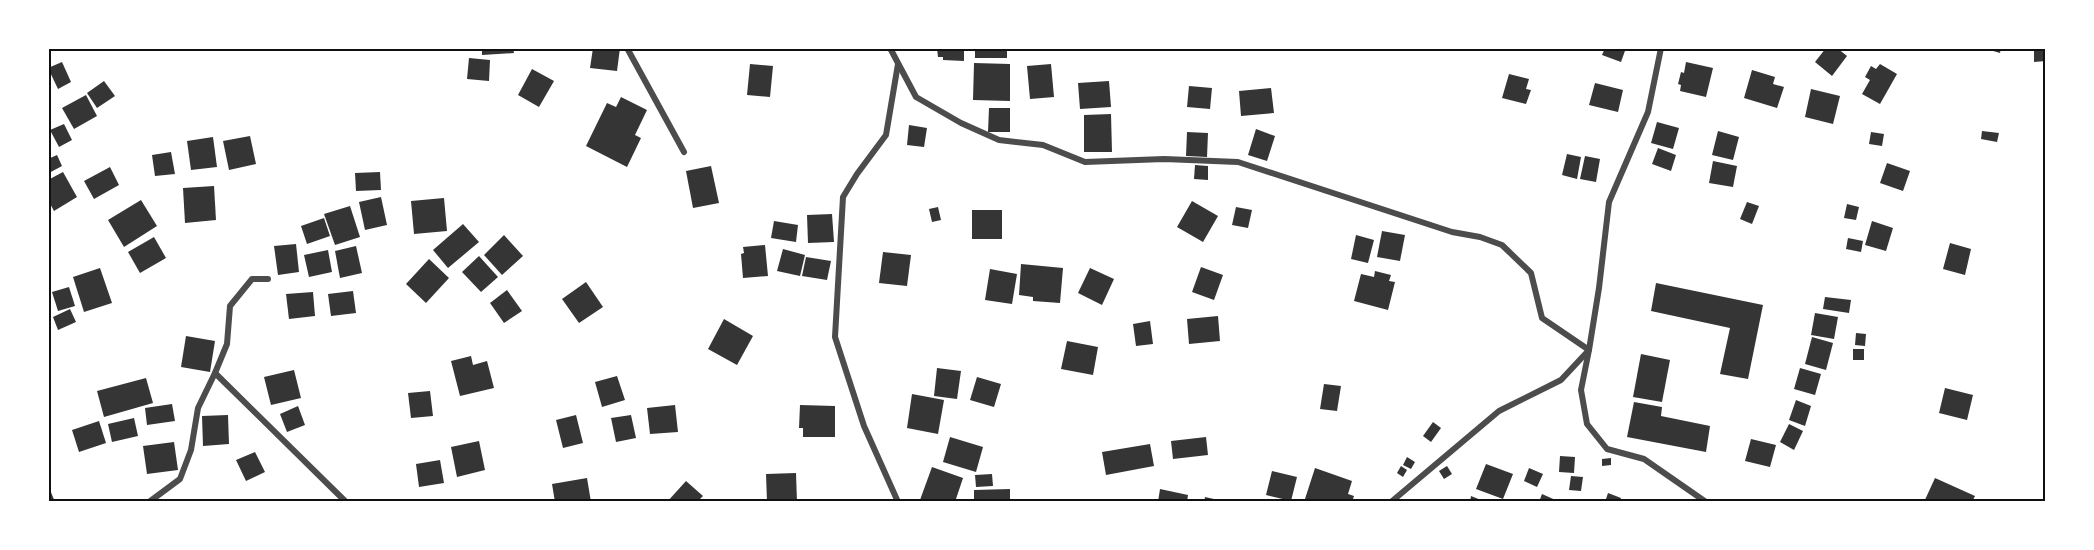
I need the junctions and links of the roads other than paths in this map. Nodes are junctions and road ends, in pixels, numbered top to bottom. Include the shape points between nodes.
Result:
1 (627, 48) edge
2 (890, 48) edge
3 (1661, 48) edge
4 (898, 64) junction
5 (684, 153) dead end
6 (268, 279) dead end
7 (1589, 350) junction
8 (215, 373) junction
9 (148, 502) edge
10 (346, 502) edge
11 (898, 502) edge
12 (1391, 502) edge
13 (1706, 502) edge

1 - 5 street
2 - 4 street
3 - 7 street via 1648,112 1609,202
4 - 7 street via 916,97 999,140 1043,144 1085,162 1238,162 1502,245 1531,273 1542,318
4 - 11 street via 886,135 843,197 835,337 864,426
6 - 8 street via 252,279 230,306 227,344
7 - 12 street via 1561,380 1499,411
7 - 13 street via 1581,390 1587,424 1607,449 1644,459
8 - 9 street via 198,408 191,450 180,479
8 - 10 street

